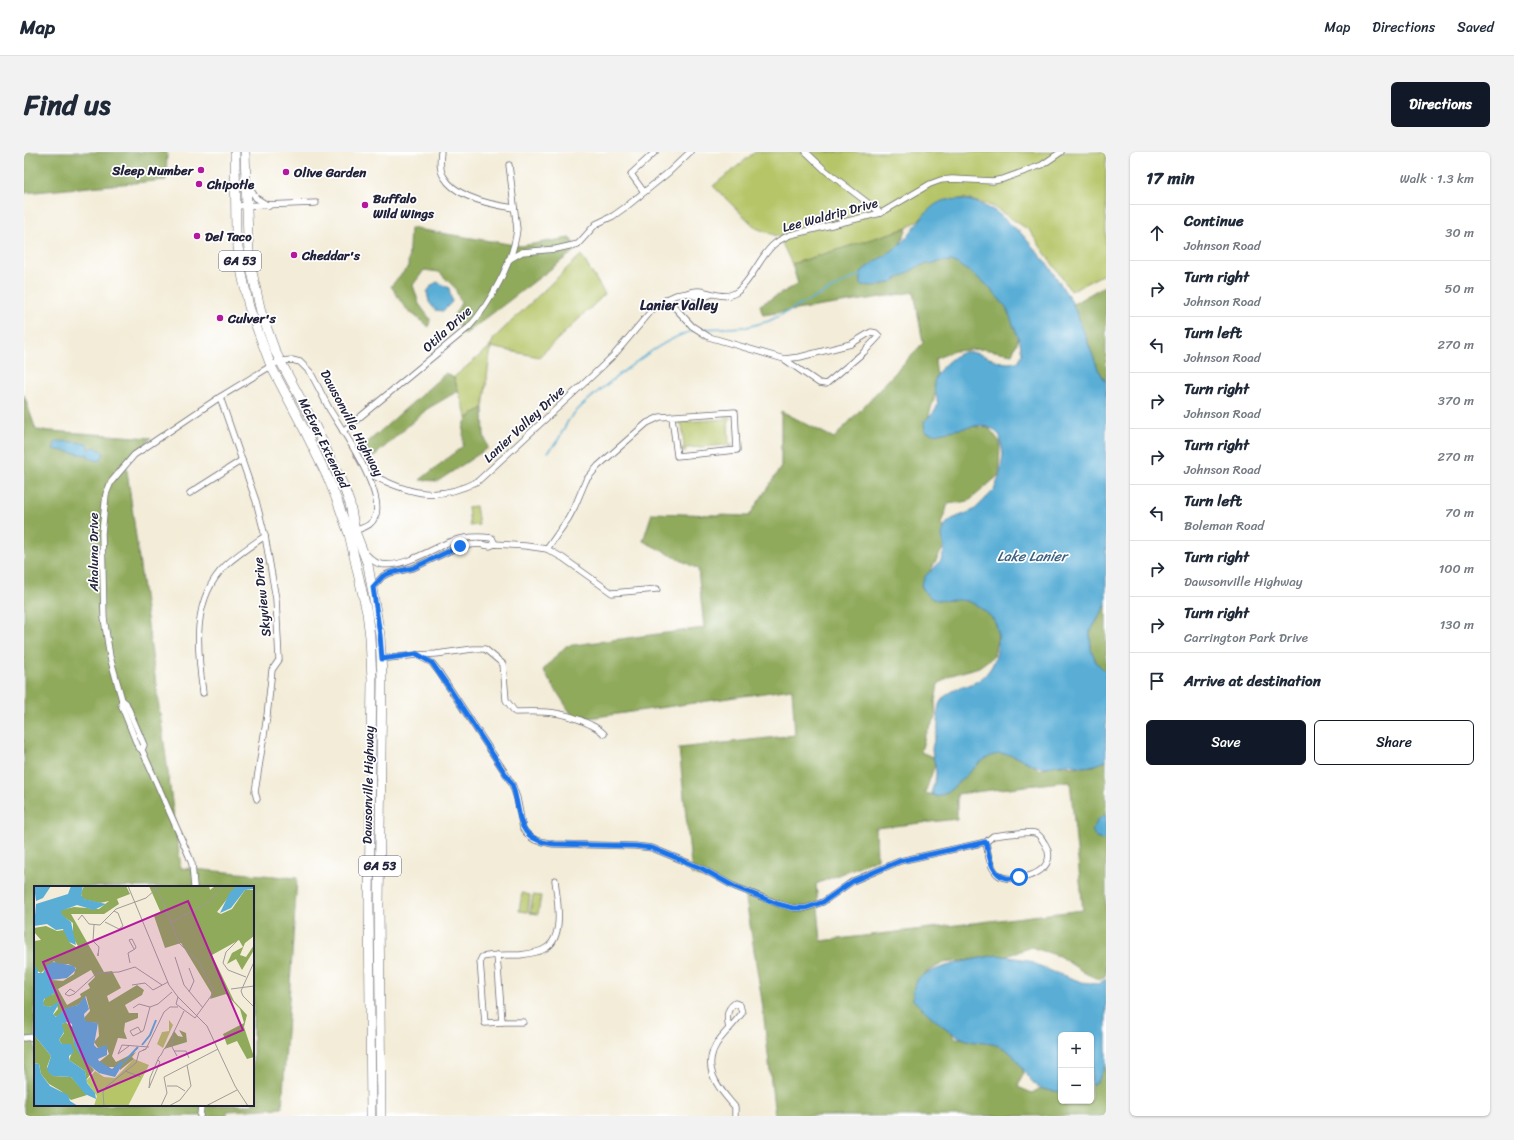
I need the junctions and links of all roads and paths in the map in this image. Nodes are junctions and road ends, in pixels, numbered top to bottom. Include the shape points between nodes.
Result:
1 (235, 152) edge
2 (245, 152) edge
3 (441, 152) edge
4 (656, 152) edge
5 (690, 152) edge
6 (806, 152) edge
7 (1061, 152) edge
8 (509, 165) dead end
9 (246, 182) junction
10 (644, 192) junction
11 (316, 203) dead end
12 (236, 206) junction
13 (269, 206) junction
14 (247, 207) junction
15 (514, 208) junction
16 (882, 213) junction
17 (508, 260) junction
18 (667, 299) junction
19 (784, 359) junction
20 (280, 361) junction
21 (271, 366) junction
22 (220, 397) junction
23 (672, 416) junction
24 (343, 431) junction
25 (242, 460) junction
26 (367, 473) junction
27 (190, 493) dead end
28 (352, 532) junction
29 (265, 536) junction
30 (454, 541) junction
31 (479, 541) junction
32 (457, 547) junction
33 (547, 549) junction
34 (363, 552) junction
35 (400, 562) junction
36 (402, 570) junction
37 (373, 587) junction
38 (657, 589) dead end
39 (417, 654) junction
40 (382, 659) junction
41 (372, 660) junction
42 (202, 692) dead end
43 (604, 734) dead end
44 (257, 799) dead end
45 (986, 842) junction
46 (556, 880) dead end
47 (194, 886) edge
48 (497, 955) junction
49 (381, 985) junction
50 (370, 986) junction
51 (502, 1022) junction
52 (523, 1022) dead end
53 (729, 1029) dead end
54 (34, 1037) edge
55 (24, 1038) edge
56 (201, 1106) edge
57 (200, 1116) edge
58 (371, 1116) edge
59 (381, 1116) edge
60 (735, 1116) edge

1 - 12 main road, GA 53
2 - 9 main road, Dawsonville Highway / GA 53
3 - 15 street via 444,177 461,193
4 - 10 street via 631,174
5 - 10 street
6 - 16 street via 826,171
7 - 16 street, Lee Waldrip Drive via 1042,165 1003,179 941,180
8 - 15 street, Otila Drive
9 - 13 street via 256,198
9 - 14 main road, Dawsonville Highway / GA 53
10 - 17 street via 613,216 596,224 578,244 522,252
11 - 13 street
12 - 14 street
12 - 21 main road, GA 53 via 236,232 246,292
13 - 14 street
14 - 20 main road, Dawsonville Highway / GA 53 via 253,279 265,326
15 - 17 street, Otila Drive via 517,229
16 - 18 street, Lee Waldrip Drive via 778,240 755,272 738,291 728,296 693,290
17 - 24 street, Otila Drive via 504,275 479,316 469,327
18 - 19 street via 692,326 709,337
18 - 26 street, Lanier Valley Drive via 644,318 614,355 478,482 448,493 428,494 411,492
19 - 19 street via 851,344 871,332 879,336 826,384 819,383
20 - 21 street, Ahaluna Drive
20 - 24 street, Dawsonville Highway via 292,360 305,366
20 - 28 main road, Dawsonville Highway / GA 53 via 343,485 350,504
21 - 22 street, Ahaluna Drive
21 - 28 main road, McEver Extended / GA 53 via 329,480
22 - 25 street, Skyview Drive
22 - 47 street, Ahaluna Drive via 134,455 111,482 106,494 102,533 104,618 110,656 122,700 126,703 144,745 142,750 189,856
23 - 23 street via 735,412 738,450 677,456
23 - 33 street via 647,423 598,466 586,480 568,519
24 - 26 street, Dawsonville Highway
25 - 27 street
25 - 29 street, Skyview Drive
26 - 28 street, Dawsonville Highway via 377,511 373,522
28 - 34 main road, Dawsonville Highway / GA 53
28 - 41 main road, Dawsonville Highway / GA 53 via 367,613
29 - 42 street via 225,566 213,581 206,596 197,634
29 - 44 street, Skyview Drive via 276,599 279,660 272,670 255,792
30 - 31 street via 465,538
30 - 32 street
30 - 35 street via 415,559
31 - 32 street
31 - 33 street via 492,538 495,544
32 - 36 street via 413,568
33 - 38 street via 612,593
34 - 35 street via 378,564
34 - 37 main road, Dawsonville Highway / GA 53
35 - 36 street
36 - 37 street via 383,576
37 - 40 main road, Dawsonville Highway / GA 53
39 - 40 street
39 - 43 street via 485,649 503,664 506,700 515,712 541,711 574,716
39 - 45 street via 432,663 439,672 512,784 523,829 529,836 543,842 652,848 778,904 806,908 823,902 853,881 900,861
40 - 41 street
40 - 49 main road, Dawsonville Highway / GA 53
41 - 50 main road, Dawsonville Highway / GA 53
45 - 45 street via 992,865 998,874 1006,878 1033,874 1045,868 1050,860 1049,851 1040,836 1034,832 993,836
46 - 48 street via 558,923 554,939 547,948 520,954
48 - 51 street
48 - 51 street via 482,957 480,971 485,1023
49 - 50 street
49 - 59 main road, Dawsonville Highway / GA 53
50 - 58 main road, Dawsonville Highway / GA 53
51 - 52 street
53 - 60 street via 719,1040 710,1065 713,1076 735,1107
54 - 55 street
56 - 57 street

